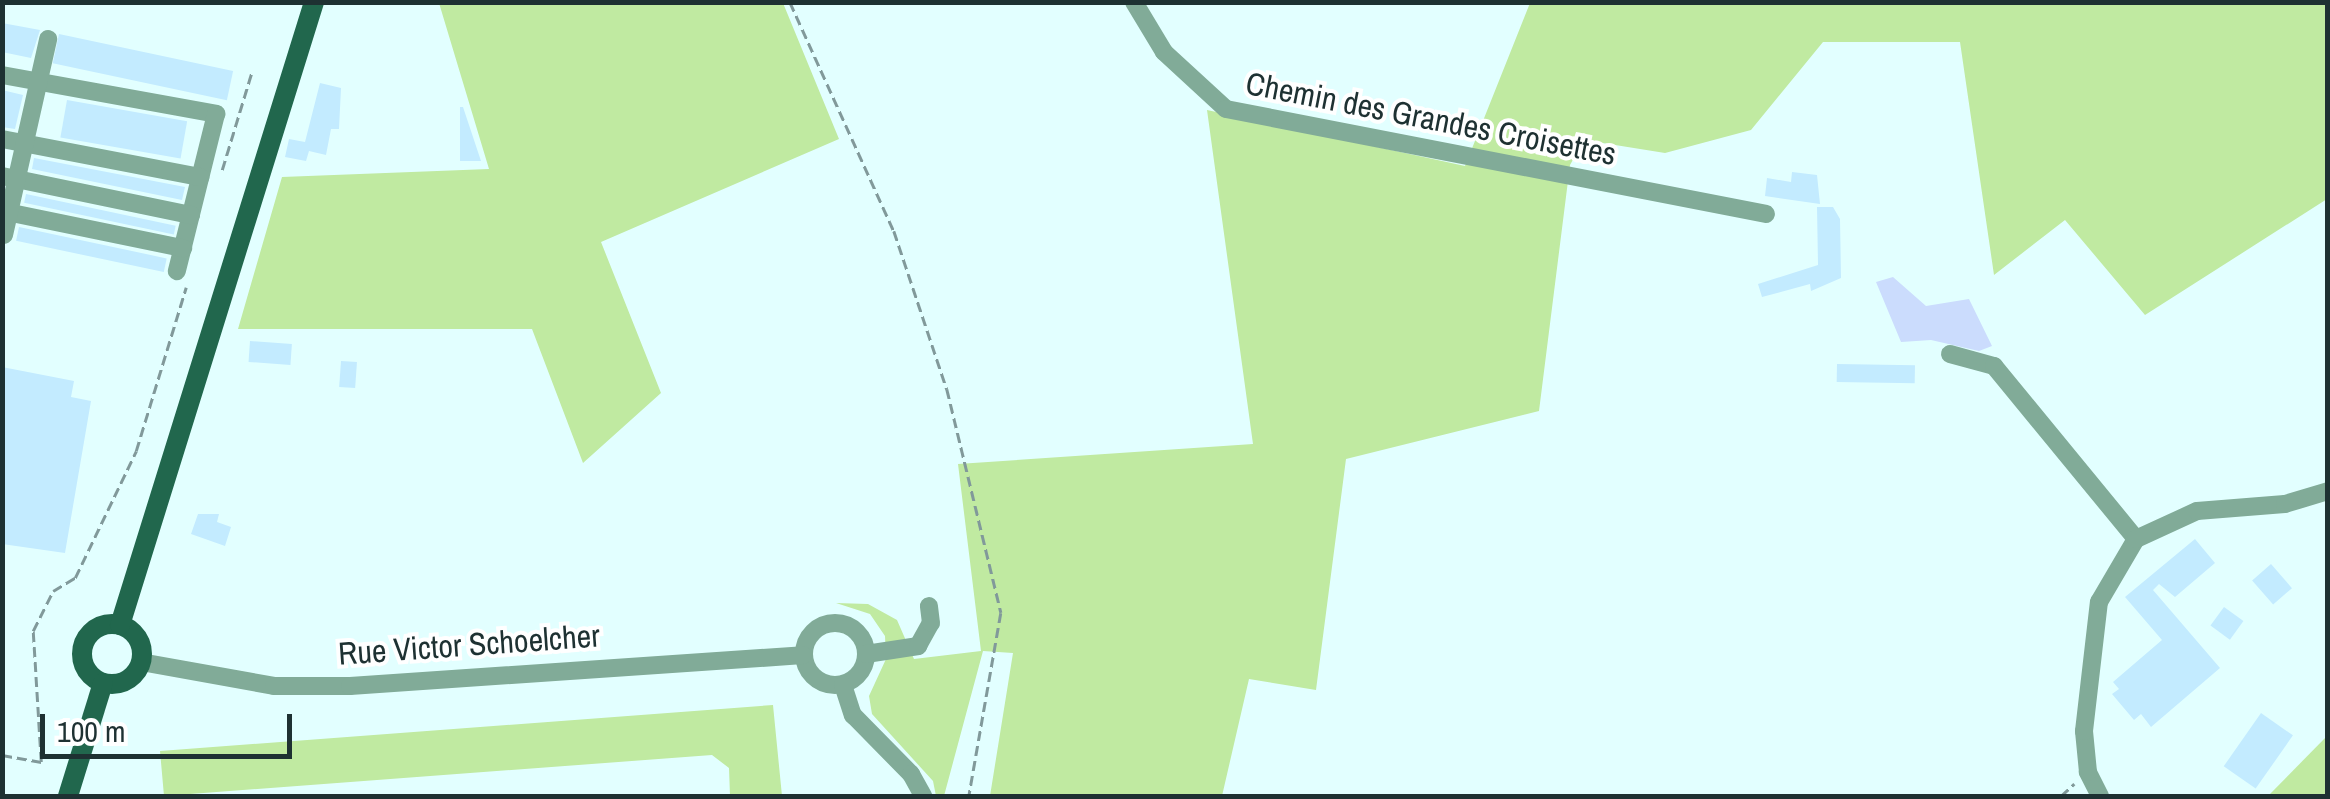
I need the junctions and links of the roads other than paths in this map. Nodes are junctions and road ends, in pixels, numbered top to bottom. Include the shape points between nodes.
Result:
1 (314, 2) edge
2 (1134, 2) edge
3 (48, 39) dead end
4 (2, 75) edge
5 (39, 82) junction
6 (2, 139) edge
7 (25, 144) junction
8 (10, 178) edge
9 (209, 181) junction
10 (6, 212) edge
11 (1766, 214) dead end
12 (191, 216) junction
13 (4, 235) edge
14 (183, 248) junction
15 (182, 276) road end
16 (1950, 354) dead end
17 (2328, 491) edge
18 (2136, 539) junction
19 (929, 606) dead end
20 (120, 625) junction
21 (866, 654) junction
22 (803, 655) junction
23 (141, 662) junction
24 (102, 683) junction
25 (842, 684) junction
26 (68, 796) edge
27 (923, 796) edge
28 (2100, 796) edge

1 - 20 main road
2 - 11 street, Chemin des Grandes Croisettes via 1164,52 1226,110
3 - 5 street
4 - 5 street
5 - 7 street
5 - 9 street via 216,114
6 - 7 street
7 - 8 street
7 - 9 street
8 - 10 street
8 - 12 street
9 - 12 street
10 - 13 street
10 - 14 street
12 - 14 street
14 - 15 street
16 - 18 street via 1994,366
17 - 18 street via 2285,504 2197,510
18 - 28 street via 2099,602 2084,731 2088,772
19 - 21 street via 931,622 918,646
20 - 23 main road via 138,640
20 - 24 main road via 95,629 83,644 83,665
21 - 22 street via 857,632 834,622 812,632
21 - 25 street via 862,670
22 - 23 street, Rue Victor Schoelcher via 350,686 274,686
22 - 25 street via 819,682
23 - 24 main road via 126,681
24 - 26 main road
25 - 27 street via 853,715 911,774

